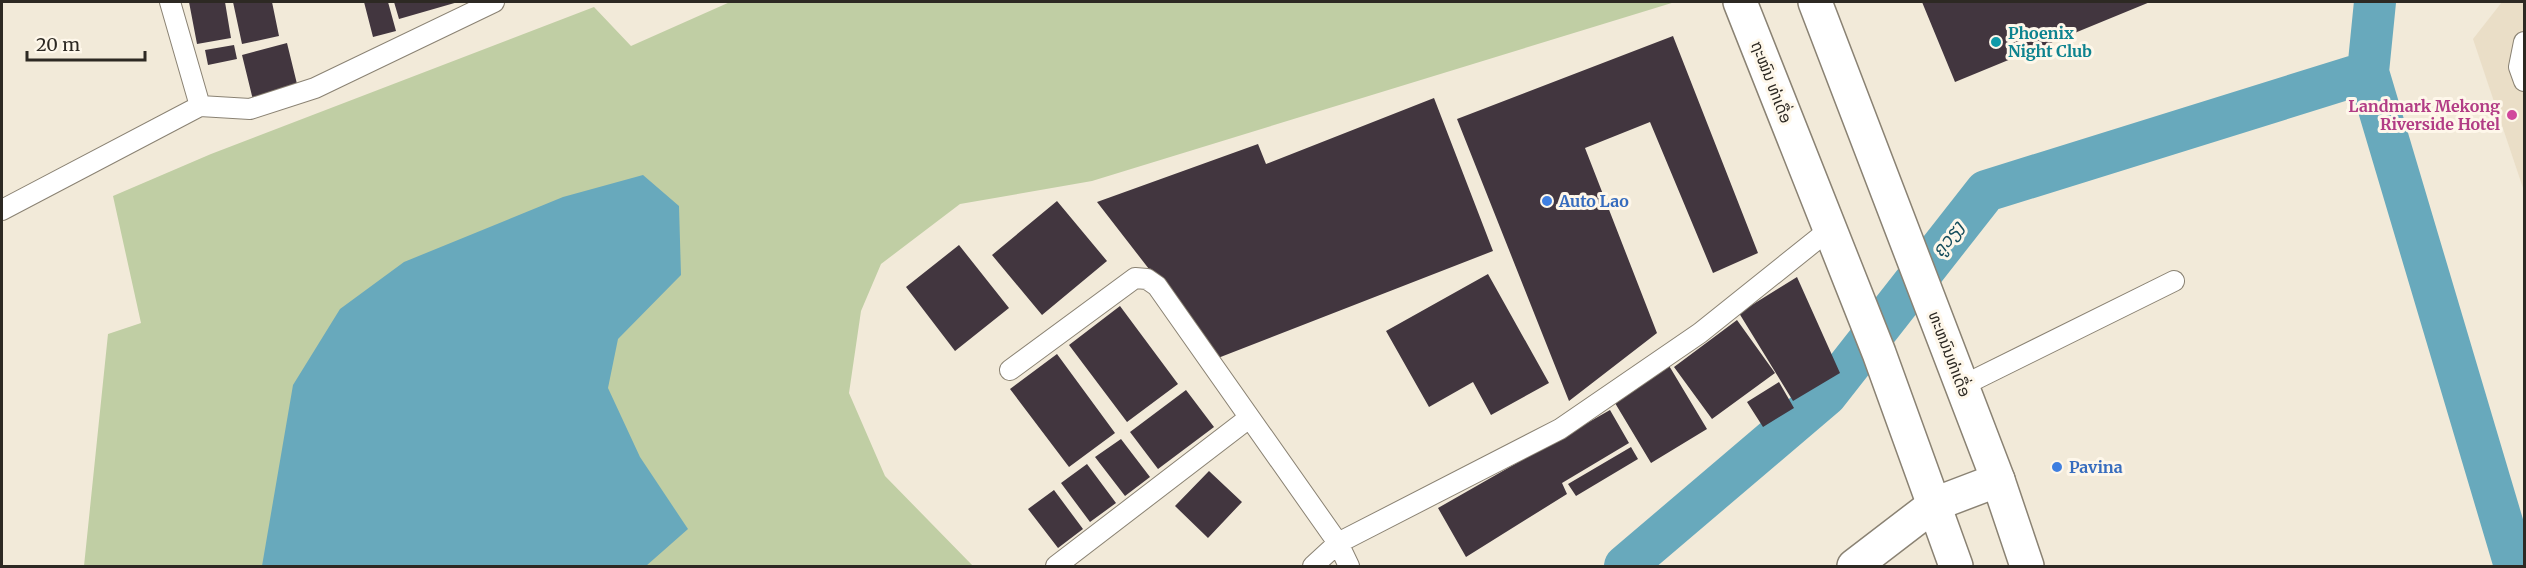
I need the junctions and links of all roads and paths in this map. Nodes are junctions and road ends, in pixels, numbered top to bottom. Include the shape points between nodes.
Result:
1 (170, 2) edge
2 (494, 2) edge
3 (1740, 2) edge
4 (1815, 2) edge
5 (2524, 42) edge
6 (2524, 81) edge
7 (200, 106) junction
8 (2, 210) edge
9 (1830, 229) junction
10 (2174, 281) dead end
11 (1010, 370) dead end
12 (1962, 386) junction
13 (1250, 418) junction
14 (1998, 480) junction
15 (1935, 504) junction
16 (1338, 543) junction
17 (1056, 567) edge
18 (1313, 567) edge
19 (1349, 567) edge
20 (1854, 567) edge
21 (1956, 567) edge
22 (2027, 567) edge

1 - 7 lane
2 - 7 lane via 315,88 250,109
3 - 9 main road, ຖະໝົນ ທ່າເດື່ອ
4 - 12 main road, ທະຫນົນທ່າເດື່ອ
5 - 6 lane via 2519,67
7 - 8 lane
9 - 15 main road
9 - 16 lane via 1700,333 1560,429
10 - 12 lane
11 - 13 lane via 1135,278 1147,279 1157,286
12 - 14 main road, ທະຫນົນທ່າເດື່ອ
13 - 16 lane
13 - 17 lane
14 - 15 main road
14 - 22 main road, ທະຫນົນທ່າເດື່ອ
15 - 20 main road
15 - 21 main road
16 - 18 lane
16 - 19 lane

